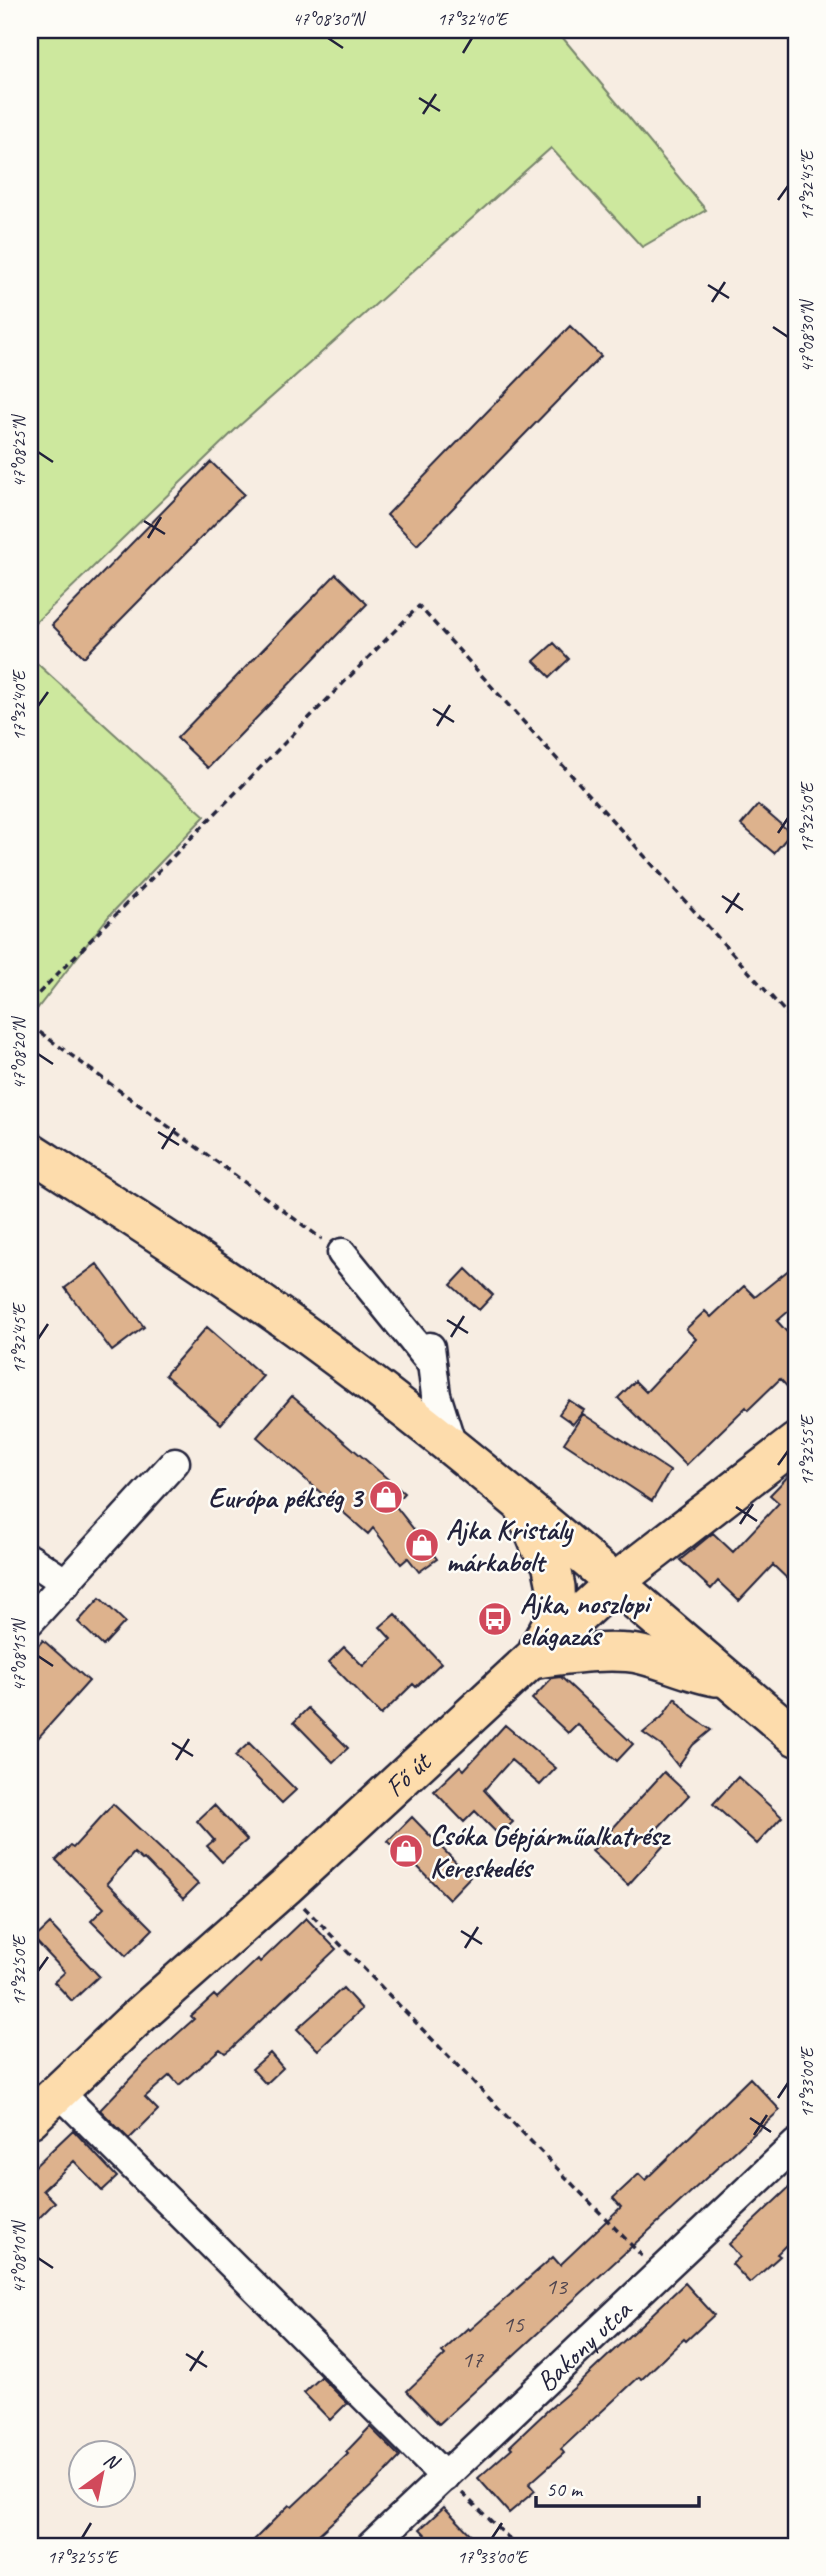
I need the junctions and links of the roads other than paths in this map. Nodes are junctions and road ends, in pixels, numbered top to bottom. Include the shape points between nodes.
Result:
1 (30, 1151) edge
2 (342, 1253) road end
3 (796, 1442) edge
4 (453, 1449) junction
5 (175, 1462) dead end
6 (524, 1507) junction
7 (30, 1559) edge
8 (615, 1582) junction
9 (66, 1583) junction
10 (30, 1621) edge
11 (532, 1660) junction
12 (727, 1678) junction
13 (796, 1737) edge
14 (58, 2091) junction
15 (30, 2119) edge
16 (796, 2144) edge
17 (445, 2477) junction
18 (371, 2546) edge

1 - 4 main road via 197,1258
2 - 4 street via 431,1355 436,1395
3 - 8 main road, Fő út
4 - 6 main road
5 - 9 street
6 - 8 main road
6 - 11 main road via 551,1563 556,1587 557,1613
7 - 9 street
8 - 11 main road, Fő út
8 - 12 main road
9 - 10 street
11 - 12 main road via 569,1654 638,1654
11 - 14 main road, Fő út
12 - 13 main road
14 - 15 main road, Fő út
14 - 17 street
16 - 17 street, Bakony utca
17 - 18 street, Bakony utca

